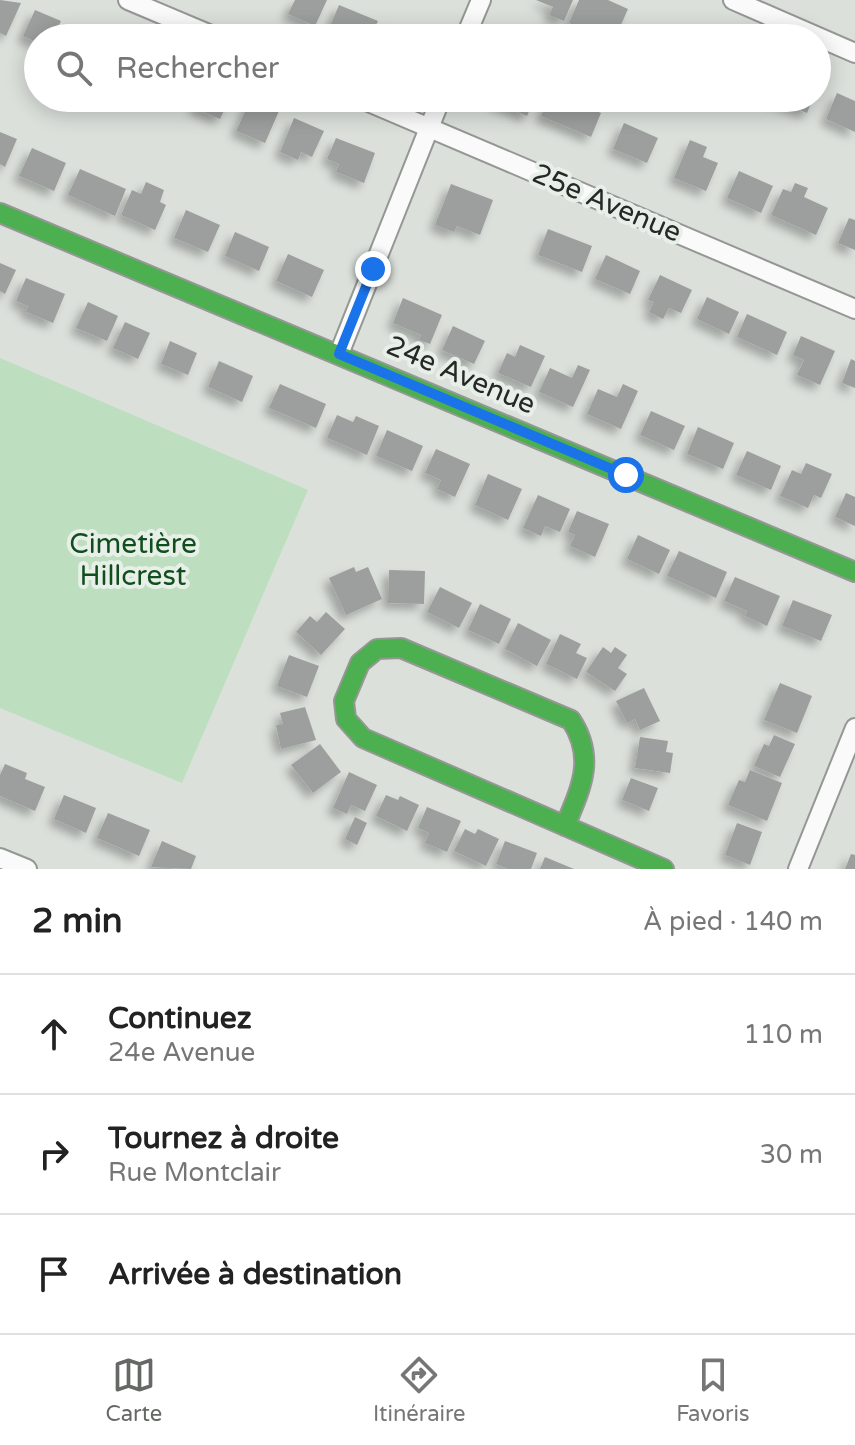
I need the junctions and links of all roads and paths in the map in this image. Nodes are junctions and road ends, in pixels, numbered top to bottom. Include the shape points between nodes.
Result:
1 (128, 0) edge
2 (481, 0) edge
3 (733, 0) edge
4 (185, 24) edge
5 (471, 24) edge
6 (788, 24) edge
7 (831, 43) edge
8 (855, 53) edge
9 (392, 112) edge
10 (435, 112) edge
11 (429, 128) junction
12 (0, 213) edge
13 (855, 309) edge
14 (339, 354) junction
15 (855, 572) edge
16 (855, 728) edge
17 (849, 762) edge
18 (565, 826) junction
19 (0, 858) edge
20 (27, 869) edge
21 (664, 869) edge
22 (798, 869) edge

1 - 4 street
2 - 5 street
3 - 6 street
7 - 8 street
9 - 11 street, 25e Avenue
10 - 11 street
11 - 13 street, 25e Avenue
11 - 14 street
12 - 14 street, 24e Avenue
14 - 15 street, 24e Avenue
16 - 17 street
17 - 22 street
18 - 18 street via 363,738 346,719 344,701 360,663 377,649 401,648 571,720 585,737 588,766
18 - 21 street
19 - 20 street

